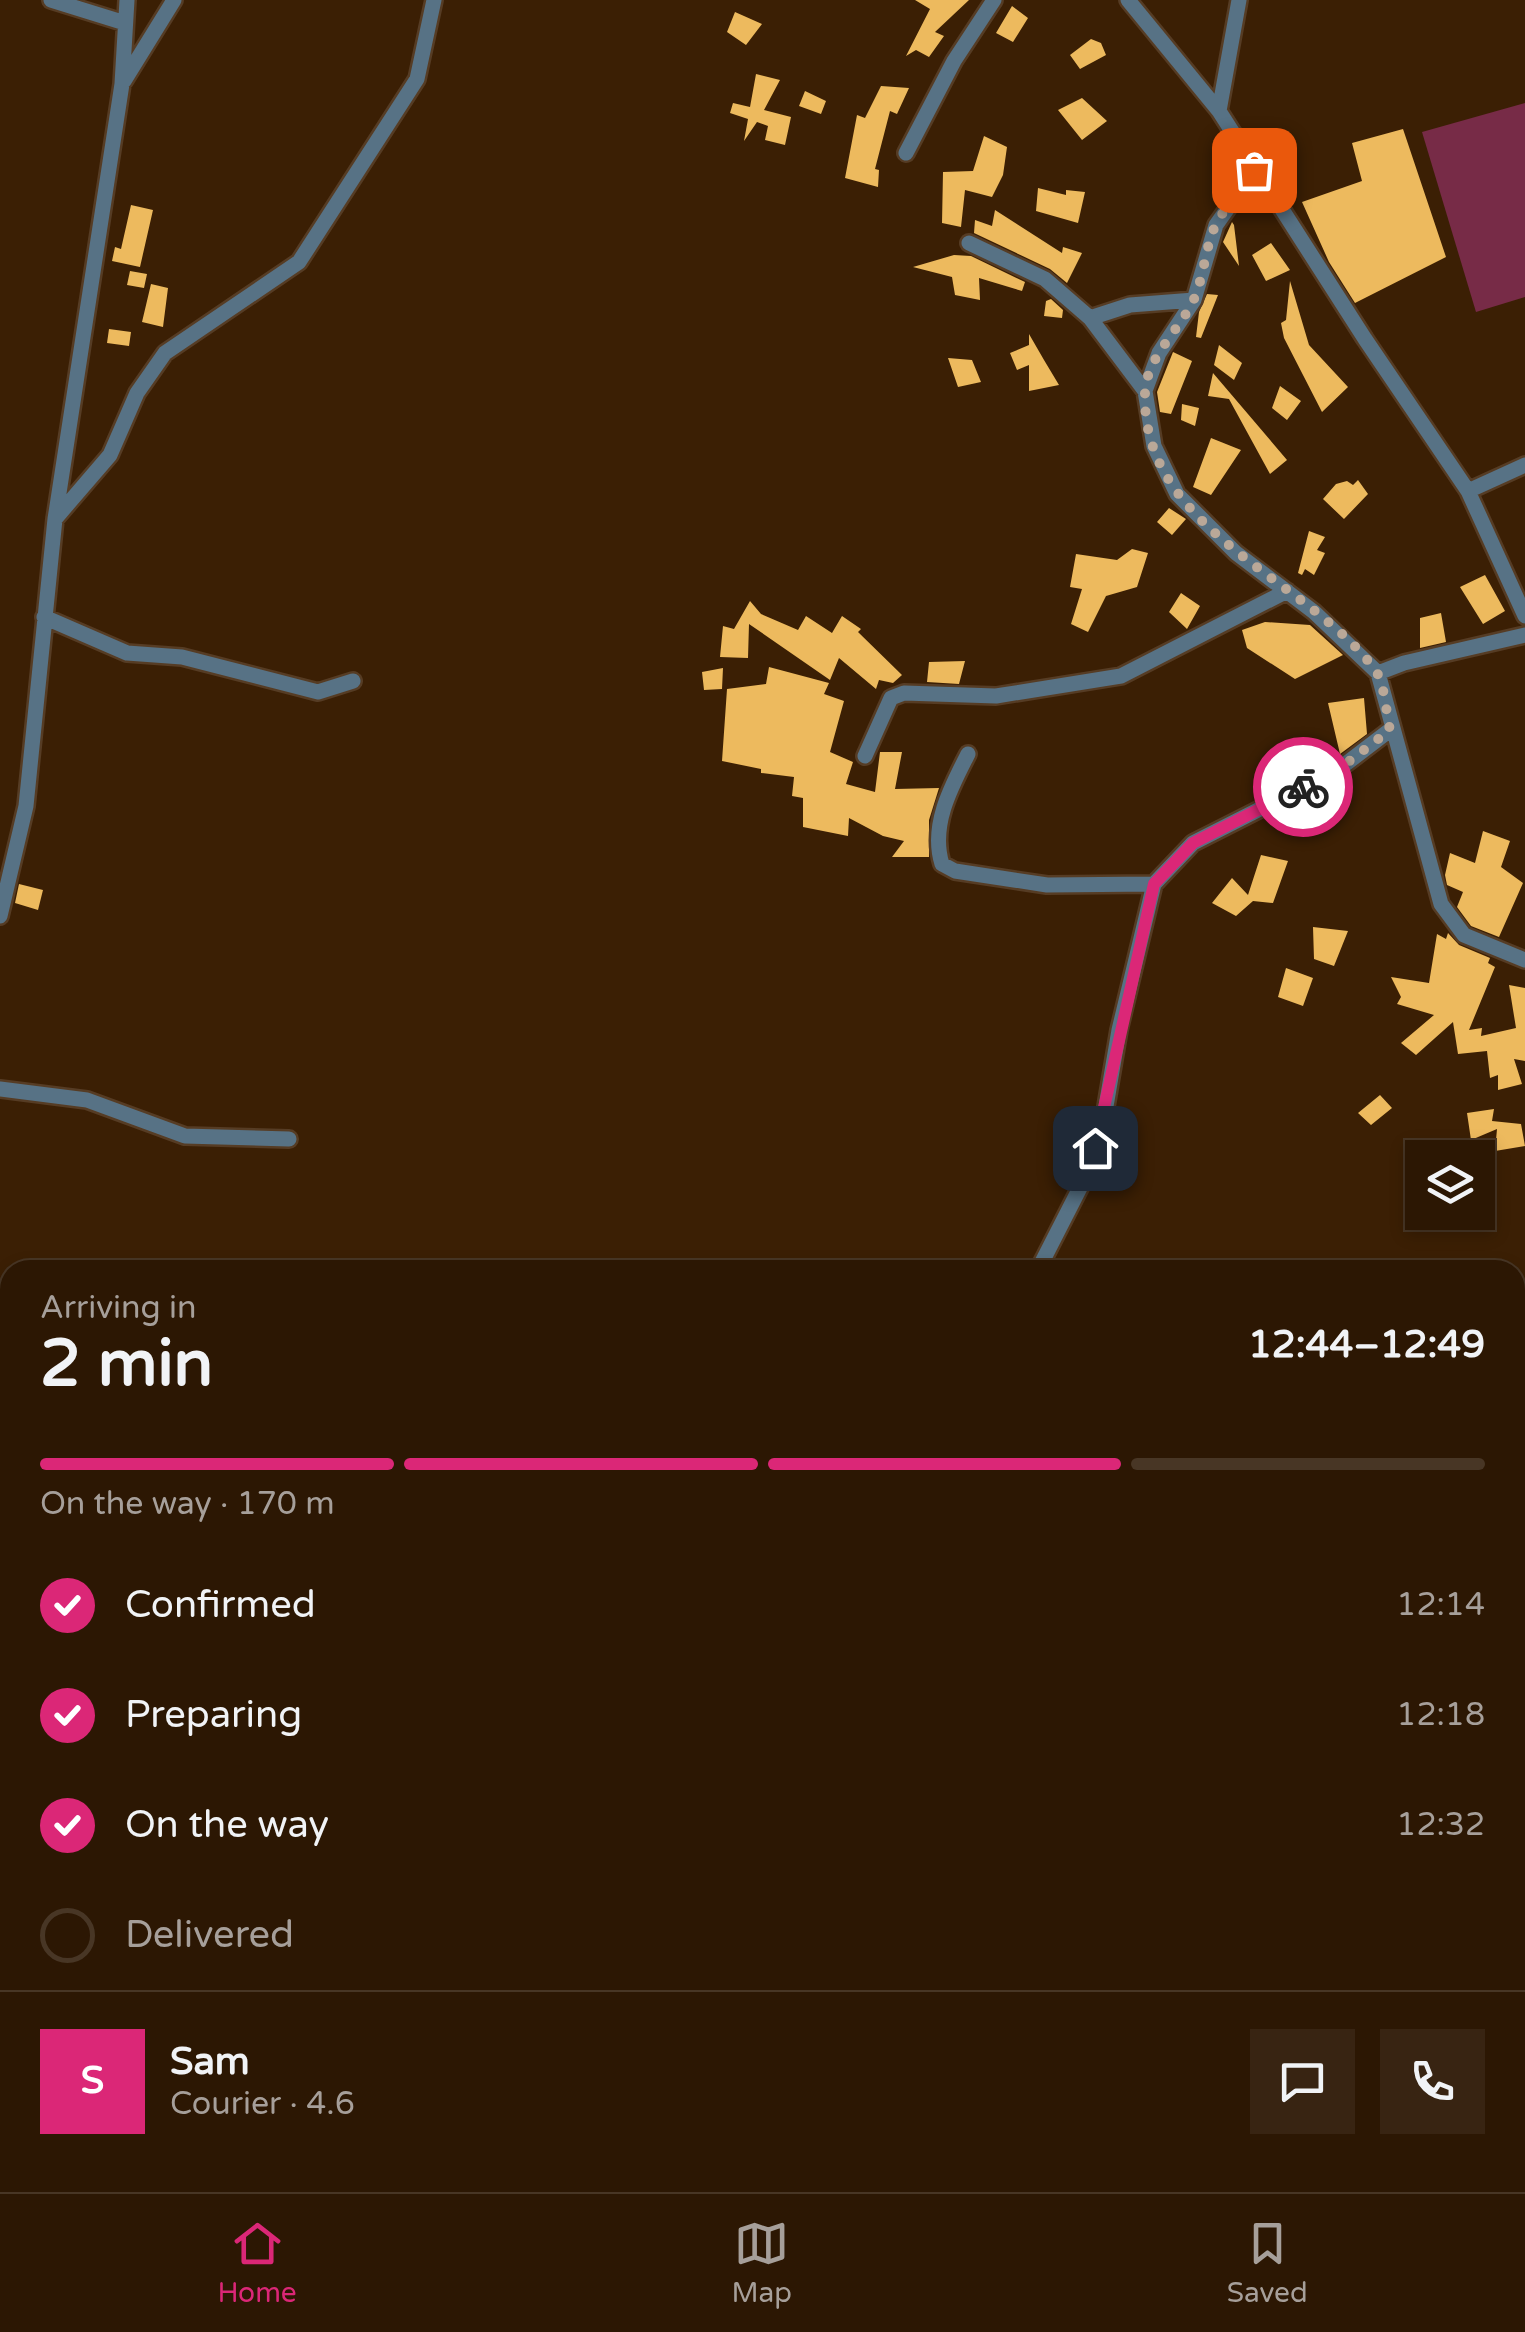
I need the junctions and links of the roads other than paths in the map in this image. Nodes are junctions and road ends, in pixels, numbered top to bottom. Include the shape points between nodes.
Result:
1 (51, 0) edge
2 (126, 0) edge
3 (174, 0) edge
4 (434, 0) edge
5 (994, 0) edge
6 (1128, 0) edge
7 (1240, 0) edge
8 (125, 23) junction
9 (122, 84) junction
10 (1219, 111) junction
11 (906, 153) dead end
12 (1254, 170) junction
13 (969, 243) dead end
14 (1194, 300) junction
15 (1090, 318) junction
16 (1145, 391) junction
17 (1525, 466) edge
18 (1468, 491) junction
19 (54, 519) junction
20 (1287, 591) junction
21 (1525, 616) edge
22 (44, 617) junction
23 (1525, 635) edge
24 (1378, 673) junction
25 (353, 681) dead end
26 (1390, 730) junction
27 (968, 754) dead end
28 (864, 756) dead end
29 (1154, 884) junction
30 (0, 916) edge
31 (1525, 960) edge
32 (0, 1088) edge
33 (288, 1139) dead end
34 (1043, 1260) edge

1 - 8 street
2 - 8 street
3 - 9 street
4 - 19 street via 417,79 299,262 165,353 136,393 110,456
5 - 11 street
6 - 10 street
7 - 10 street
8 - 9 street
9 - 19 street
10 - 12 street
12 - 14 street via 1216,226
12 - 18 street
13 - 15 street via 1045,278
14 - 15 street via 1130,305
14 - 16 street via 1159,353
15 - 16 street
16 - 20 street via 1154,446 1177,494
17 - 18 street
18 - 21 street
19 - 22 street
20 - 24 street
20 - 28 street via 1121,676 996,696 891,698
22 - 25 street via 126,653 182,656 318,692
22 - 30 street via 26,806
23 - 24 street
24 - 26 street
26 - 29 street via 1339,769 1193,843
26 - 31 street via 1441,904 1464,935
27 - 29 street via 944,806 937,849 942,864 1048,885
29 - 34 street via 1104,1118 1085,1178
32 - 33 street via 87,1100 185,1136

